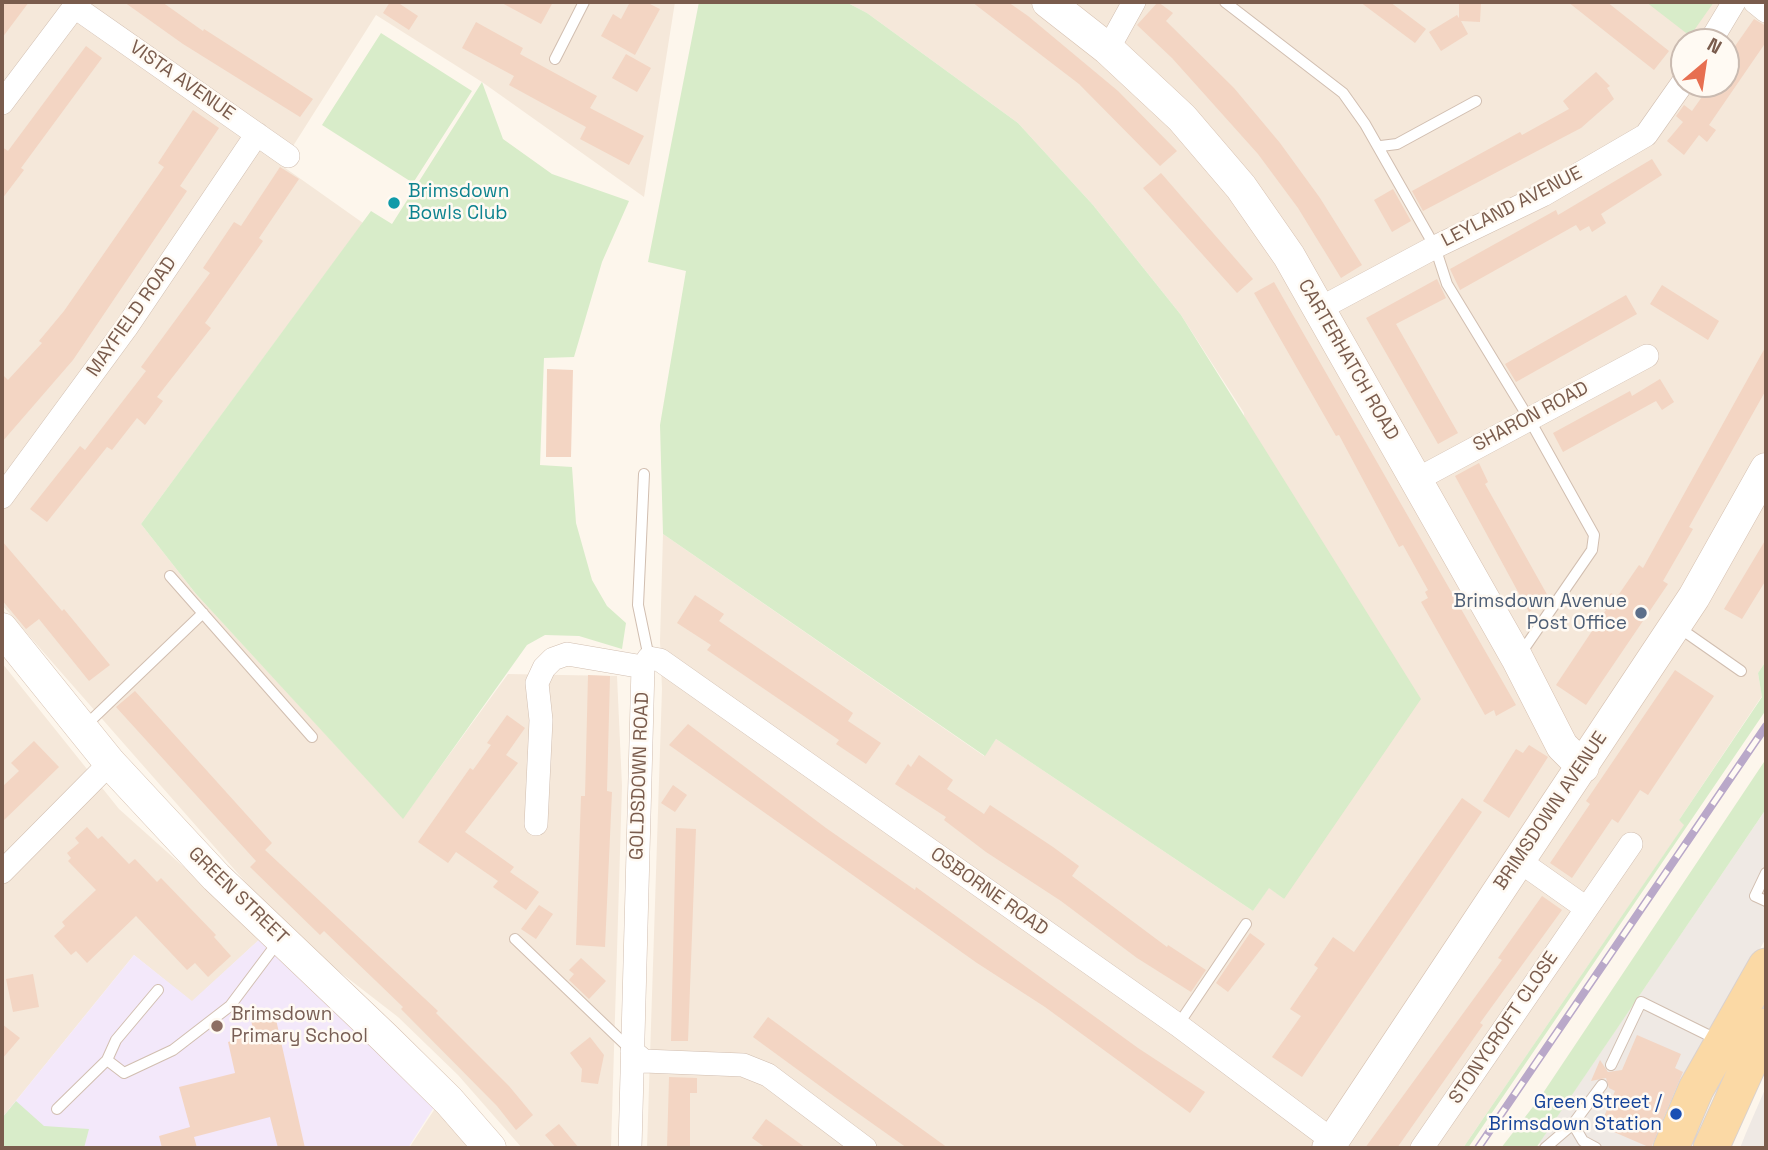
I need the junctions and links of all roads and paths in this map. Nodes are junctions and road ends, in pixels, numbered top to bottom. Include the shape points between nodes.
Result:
1 (584, 2) edge
2 (1048, 2) edge
3 (1134, 2) edge
4 (1226, 2) edge
5 (1734, 2) edge
6 (1755, 2) edge
7 (77, 4) edge
8 (1766, 11) edge
9 (1718, 28) edge
10 (1108, 49) junction
11 (555, 60) dead end
12 (1672, 98) edge
13 (1476, 101) dead end
14 (2, 103) edge
15 (257, 134) junction
16 (1381, 146) junction
17 (288, 156) dead end
18 (1435, 247) junction
19 (1319, 309) junction
20 (1647, 356) dead end
21 (1528, 417) junction
22 (1766, 469) edge
23 (643, 474) dead end
24 (1416, 480) junction
25 (2, 496) edge
26 (170, 576) dead end
27 (203, 613) junction
28 (1675, 625) junction
29 (2, 629) edge
30 (1517, 658) junction
31 (646, 662) junction
32 (1741, 671) dead end
33 (82, 728) junction
34 (313, 737) dead end
35 (110, 763) junction
36 (1583, 767) junction
37 (536, 824) dead end
38 (1631, 844) dead end
39 (1518, 860) junction
40 (3, 866) edge
41 (1766, 873) edge
42 (1766, 901) edge
43 (1586, 908) junction
44 (1246, 924) dead end
45 (282, 939) junction
46 (515, 939) dead end
47 (1766, 967) edge
48 (158, 990) dead end
49 (1766, 1000) edge
50 (1178, 1025) junction
51 (1766, 1026) edge
52 (1722, 1043) junction
53 (632, 1051) junction
54 (107, 1060) junction
55 (1611, 1065) dead end
56 (1602, 1085) dead end
57 (57, 1109) dead end
58 (1573, 1124) junction
59 (1674, 1142) edge
60 (1331, 1145) edge
61 (490, 1148) edge
62 (630, 1148) edge
63 (866, 1148) edge
64 (1422, 1148) edge
65 (1545, 1148) edge
66 (1596, 1148) edge
67 (1711, 1148) edge

1 - 11 lane
2 - 10 street, CARTERHATCH ROAD
3 - 10 street
4 - 16 lane via 1343,93
5 - 9 street
6 - 8 street
7 - 14 street
7 - 15 street, VISTA AVENUE
10 - 19 street, CARTERHATCH ROAD via 1182,118 1241,187
12 - 18 street, LEYLAND AVENUE via 1646,135 1543,195
13 - 16 lane via 1396,144
15 - 17 street, VISTA AVENUE
15 - 25 street, MAYFIELD ROAD via 126,328
16 - 18 lane
18 - 19 street, LEYLAND AVENUE
18 - 21 lane via 1447,284
19 - 24 street, CARTERHATCH ROAD
20 - 21 street, SHARON ROAD
21 - 24 street, SHARON ROAD
21 - 30 lane via 1594,535 1592,550
22 - 28 street, BRIMSDOWN AVENUE
23 - 31 lane via 638,605
24 - 30 street, CARTERHATCH ROAD
26 - 27 lane
27 - 33 lane
27 - 34 lane
28 - 32 lane
28 - 36 street, BRIMSDOWN AVENUE
29 - 33 street, GREEN STREET
30 - 36 street, CARTERHATCH ROAD via 1562,746
31 - 37 street, GOLDSDOWN ROAD via 567,654 544,668 537,683 541,720
31 - 50 street, OSBORNE ROAD via 667,664
31 - 53 street, GOLDSDOWN ROAD
33 - 35 street, GREEN STREET
35 - 40 street
35 - 45 street, GREEN STREET via 216,877
36 - 39 street, BRIMSDOWN AVENUE
38 - 43 street, STONYCROFT CLOSE
39 - 43 street
39 - 60 street, BRIMSDOWN AVENUE
41 - 42 lane via 1755,896
43 - 64 street, STONYCROFT CLOSE
44 - 50 lane
45 - 54 lane via 230,1006 173,1050 124,1073
45 - 61 street, GREEN STREET via 449,1101
46 - 53 lane
47 - 52 main road
48 - 54 lane via 116,1040
49 - 59 street
50 - 60 street, OSBORNE ROAD
51 - 67 main road
52 - 55 lane via 1641,1002
52 - 59 main road
53 - 62 street, GOLDSDOWN ROAD
53 - 63 street via 644,1061 743,1065 768,1075
54 - 57 lane
56 - 58 lane
58 - 65 lane
58 - 66 lane via 1583,1140

